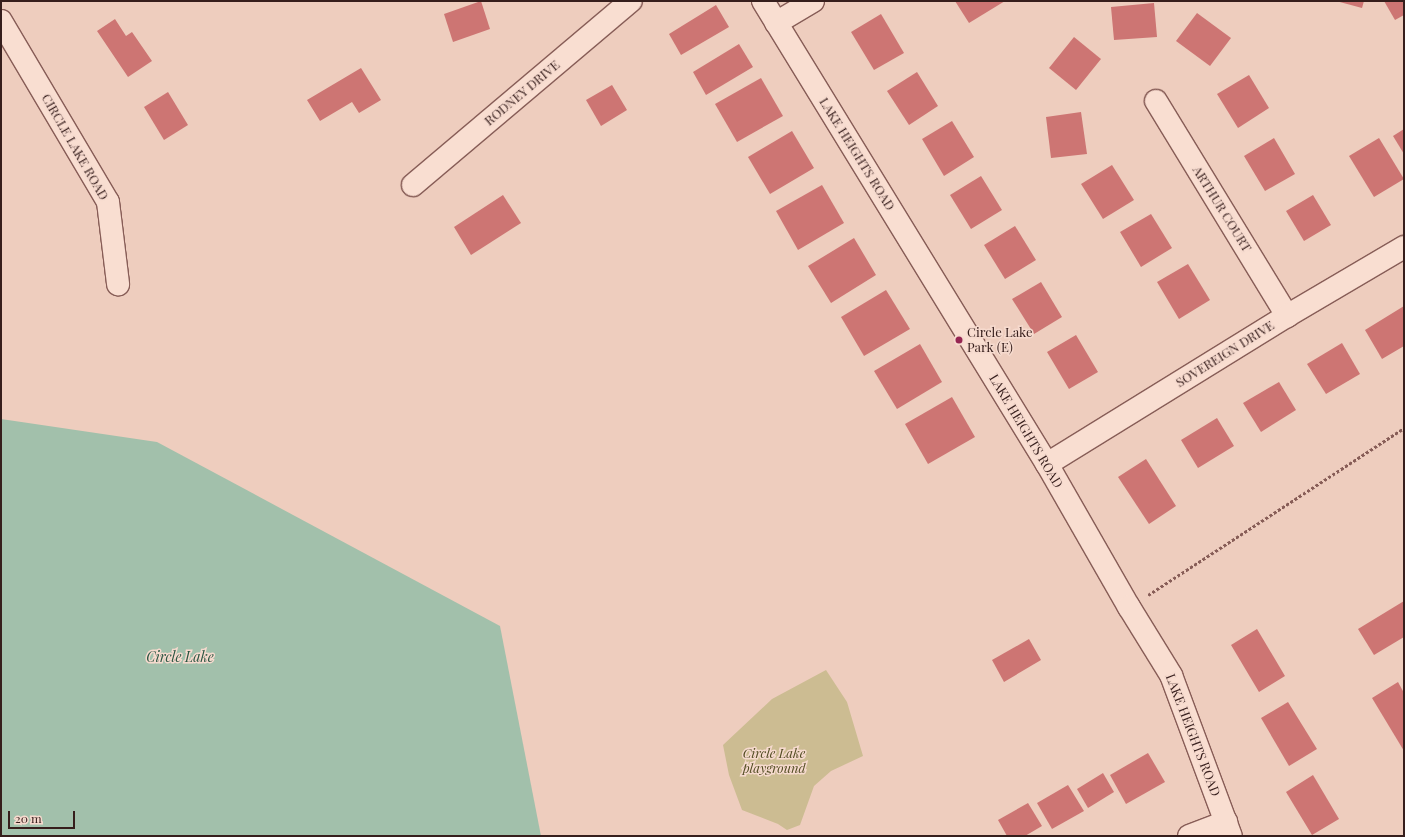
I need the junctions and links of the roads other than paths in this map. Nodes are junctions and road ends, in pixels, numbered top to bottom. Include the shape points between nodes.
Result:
1 (631, 1) edge
2 (763, 1) edge
3 (813, 1) edge
4 (1, 21) edge
5 (776, 23) junction
6 (1156, 102) dead end
7 (413, 185) dead end
8 (1404, 247) edge
9 (118, 284) dead end
10 (1288, 316) junction
11 (1047, 464) junction
12 (1228, 829) edge
13 (1189, 836) edge

1 - 7 street, RODNEY DRIVE
2 - 5 street, LAKE HEIGHTS ROAD
3 - 5 street
4 - 9 street, CIRCLE LAKE ROAD via 108,202
5 - 11 street, LAKE HEIGHTS ROAD
6 - 10 street, ARTHUR COURT
8 - 10 street, SOVEREIGN DRIVE
10 - 11 street, SOVEREIGN DRIVE
11 - 12 street, LAKE HEIGHTS ROAD via 1171,675
12 - 13 street

